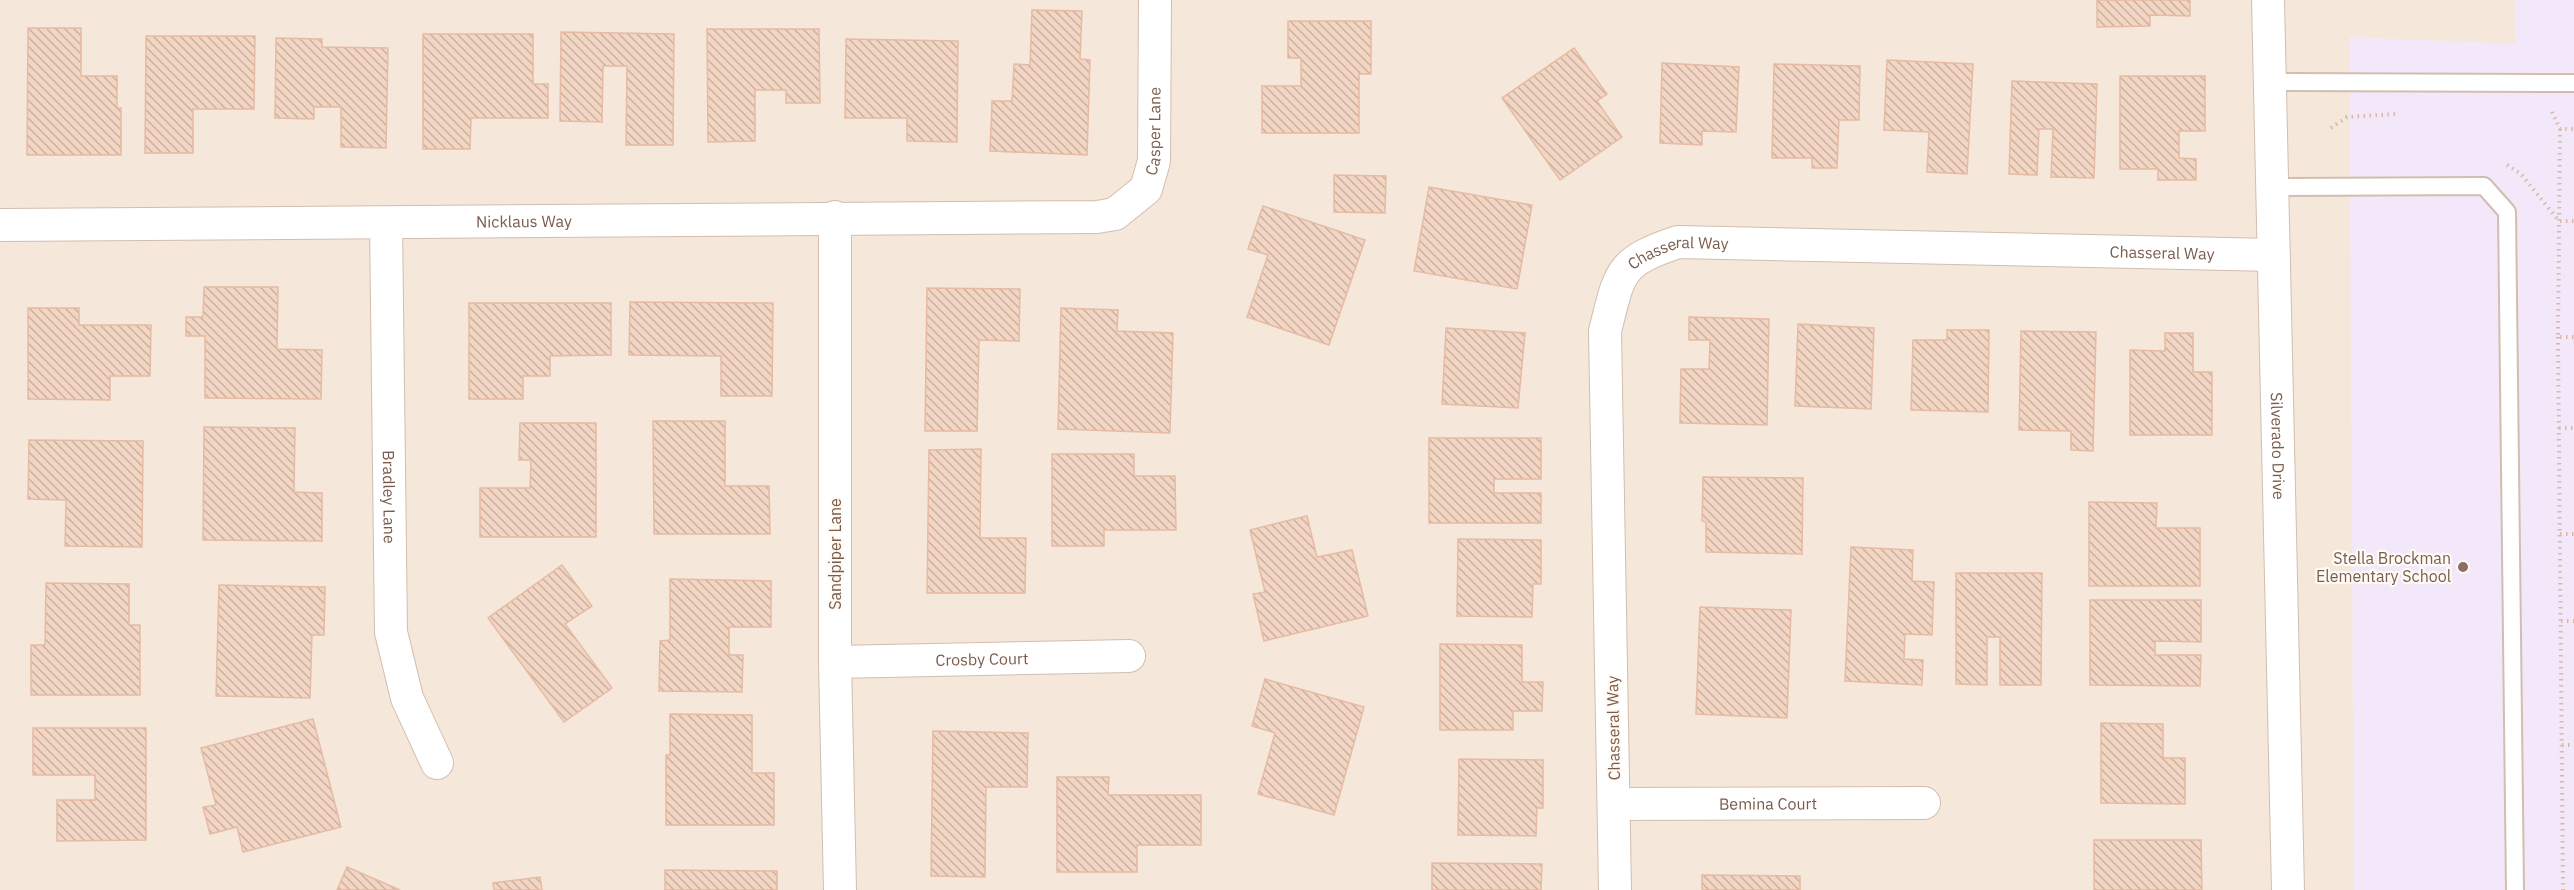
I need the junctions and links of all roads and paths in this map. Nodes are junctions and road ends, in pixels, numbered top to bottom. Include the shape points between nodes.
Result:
1 (1155, 0) edge
2 (2268, 0) edge
3 (2270, 82) junction
4 (2574, 83) edge
5 (2560, 129) dead end
6 (2272, 187) junction
7 (835, 217) junction
8 (1047, 218) joint
9 (2559, 221) junction
10 (2574, 221) edge
11 (386, 223) junction
12 (0, 225) edge
13 (2274, 255) junction
14 (2558, 337) junction
15 (2574, 337) edge
16 (2559, 428) junction
17 (2574, 428) edge
18 (2560, 534) junction
19 (2574, 534) edge
20 (2561, 621) junction
21 (2574, 621) edge
22 (1129, 656) dead end
23 (836, 662) junction
24 (2562, 745) junction
25 (2574, 745) edge
26 (437, 763) dead end
27 (1924, 803) dead end
28 (1614, 804) junction
29 (840, 890) edge
30 (1615, 890) edge
31 (2288, 890) edge
32 (2515, 890) edge
33 (2564, 890) edge

1 - 8 street, Casper Lane via 1154,161 1146,189 1115,214
2 - 3 street, Silverado Drive
3 - 4 lane
3 - 6 street, Silverado Drive
5 - 9 path
6 - 13 street, Silverado Drive
6 - 32 lane via 2484,186 2507,212
7 - 8 street, Nicklaus Way
7 - 11 street, Nicklaus Way
7 - 23 street, Sandpiper Lane
9 - 10 path
9 - 14 path
11 - 12 street, Nicklaus Way
11 - 26 street, Bradley Lane via 391,632 407,698
13 - 28 street, Chasseral Way via 1678,242 1647,252 1629,265 1617,283 1605,331
13 - 31 street, Silverado Drive
14 - 15 path
14 - 16 path
16 - 17 path
16 - 18 path
18 - 19 path
18 - 20 path
20 - 21 path
20 - 24 path
22 - 23 street, Crosby Court
23 - 29 street, Sandpiper Lane
24 - 25 path
24 - 33 path
27 - 28 street, Bemina Court
28 - 30 street, Chasseral Way

